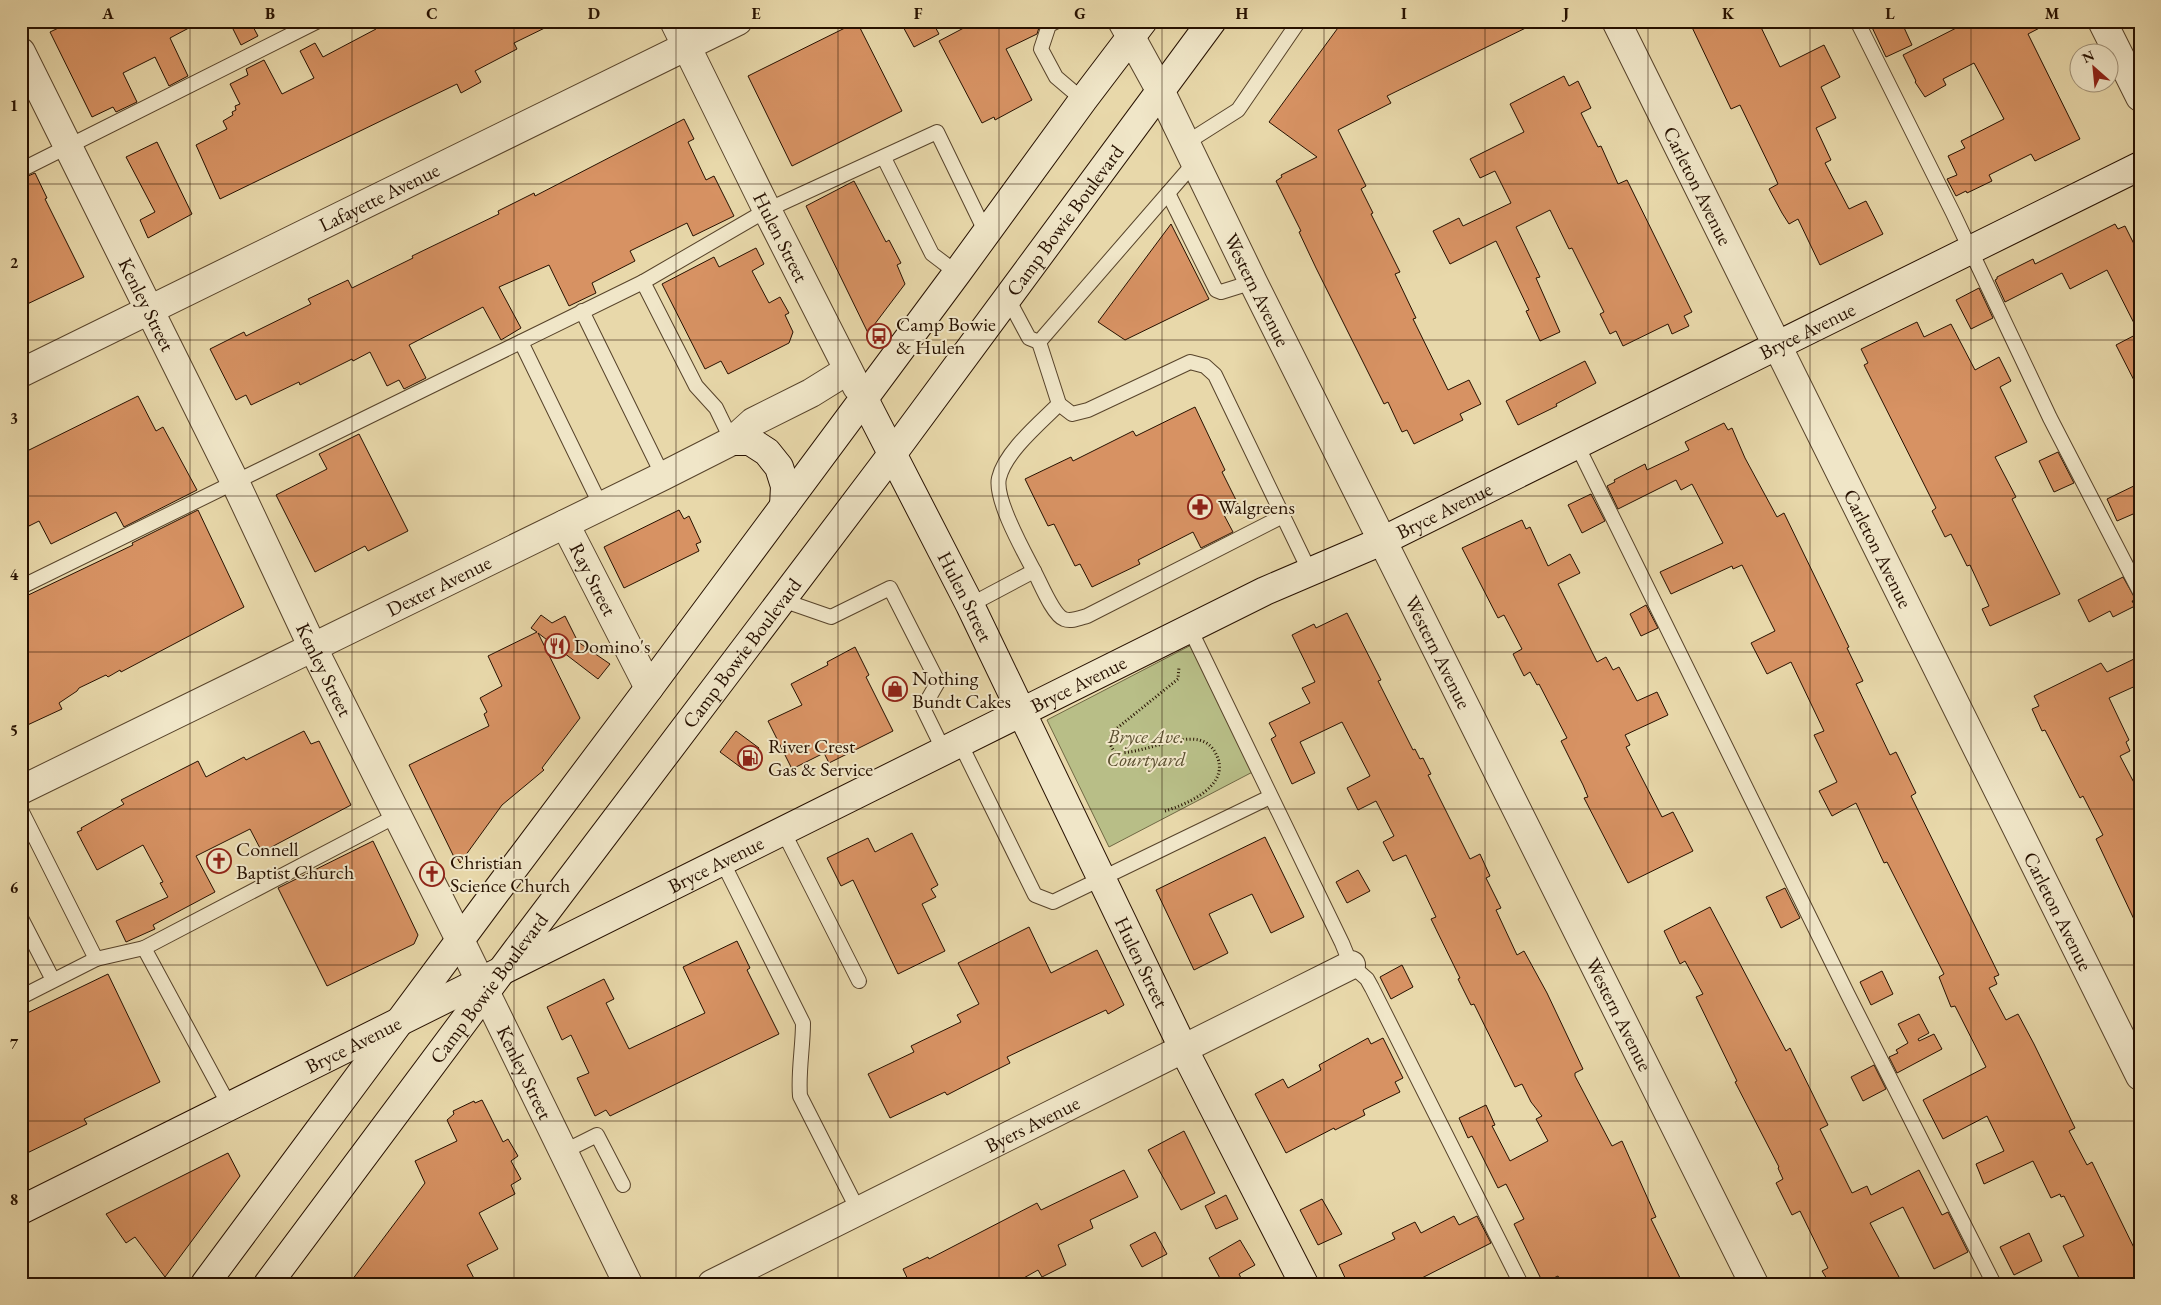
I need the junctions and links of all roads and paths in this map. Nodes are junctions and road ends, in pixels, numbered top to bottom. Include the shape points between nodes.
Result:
1 (318, 21) edge
2 (674, 21) edge
3 (738, 21) edge
4 (1057, 21) edge
5 (1212, 21) edge
6 (1299, 21) edge
7 (1616, 21) edge
8 (1857, 21) edge
9 (2102, 21) edge
10 (1132, 27) edge
11 (686, 48) junction
12 (21, 52) edge
13 (1160, 90) junction
14 (2140, 97) edge
15 (1083, 100) junction
16 (68, 147) junction
17 (1191, 153) junction
18 (884, 158) junction
19 (2140, 166) edge
20 (21, 170) edge
21 (1168, 194) junction
22 (767, 210) junction
23 (986, 233) junction
24 (1971, 250) junction
25 (957, 274) junction
26 (643, 282) junction
27 (1252, 282) junction
28 (1007, 297) junction
29 (149, 309) junction
30 (582, 311) junction
31 (521, 342) junction
32 (1039, 342) junction
33 (1777, 346) junction
34 (848, 370) junction
35 (21, 373) edge
36 (864, 399) junction
37 (1059, 404) junction
38 (732, 441) junction
39 (1577, 445) junction
40 (893, 453) junction
41 (663, 476) junction
42 (235, 482) junction
43 (601, 506) junction
44 (784, 506) junction
45 (1284, 516) junction
46 (565, 524) junction
47 (1382, 541) junction
48 (1034, 571) junction
49 (1310, 572) junction
50 (21, 587) edge
51 (2140, 592) edge
52 (782, 600) junction
53 (970, 605) junction
54 (1190, 629) junction
55 (313, 648) junction
56 (1179, 666) dead end
57 (649, 688) junction
58 (1022, 712) junction
59 (952, 747) junction
60 (21, 790) edge
61 (1270, 797) junction
62 (21, 810) edge
63 (1165, 811) dead end
64 (396, 816) junction
65 (783, 831) junction
66 (722, 861) junction
67 (1101, 879) junction
68 (21, 918) edge
69 (460, 940) junction
70 (144, 948) junction
71 (96, 958) junction
72 (1351, 965) junction
73 (53, 980) junction
74 (860, 981) dead end
75 (488, 982) junction
76 (21, 997) edge
77 (400, 1021) junction
78 (1183, 1048) junction
79 (2140, 1076) edge
80 (230, 1107) junction
81 (563, 1152) junction
82 (624, 1185) dead end
83 (21, 1210) edge
84 (858, 1212) junction
85 (205, 1284) edge
86 (268, 1284) edge
87 (628, 1284) edge
88 (712, 1284) edge
89 (1304, 1284) edge
90 (1521, 1284) edge
91 (1754, 1284) edge
92 (1994, 1284) edge

1 - 16 lane
2 - 11 street, Hulen Street
3 - 11 street, Lafayette Avenue
4 - 15 lane via 1049,25 1041,49 1056,77
5 - 13 street, Camp Bowie Boulevard
6 - 17 lane via 1238,110
7 - 33 street, Carleton Avenue
8 - 24 lane
9 - 14 street
10 - 13 street, Western Avenue
10 - 15 street
11 - 22 street, Hulen Street
11 - 29 street, Lafayette Avenue
12 - 16 street, Kenley Street
13 - 17 street, Western Avenue
13 - 28 street, Camp Bowie Boulevard
15 - 23 street
16 - 20 lane
16 - 29 street, Kenley Street
17 - 21 lane
17 - 27 street, Western Avenue
18 - 22 lane
18 - 23 lane via 937,132
18 - 25 lane via 932,254
19 - 24 street, Bryce Avenue
21 - 27 lane via 1216,290 1222,292
21 - 32 lane
22 - 26 lane
22 - 34 street, Hulen Street
23 - 25 street
24 - 33 street, Bryce Avenue
24 - 51 lane via 2050,418
25 - 36 street
26 - 30 lane
26 - 38 lane via 696,386 716,408
27 - 47 street, Western Avenue
28 - 32 lane via 1030,338
28 - 40 street, Camp Bowie Boulevard
29 - 35 street, Lafayette Avenue
29 - 42 street, Kenley Street
30 - 31 lane
30 - 41 lane
31 - 42 lane
31 - 43 lane
32 - 37 lane
33 - 39 street, Bryce Avenue
33 - 79 street, Carleton Avenue
34 - 36 street, Hulen Street
34 - 38 street, Dexter Avenue via 811,393 752,422
36 - 40 street, Hulen Street
36 - 44 street
37 - 45 lane via 1072,414 1088,410 1190,362 1205,366 1215,374
37 - 48 lane via 1008,458 998,480 1001,502
38 - 41 street, Dexter Avenue
38 - 44 street via 750,441 767,452 779,467 785,486
39 - 47 street, Bryce Avenue
39 - 92 lane
40 - 52 street, Camp Bowie Boulevard
40 - 53 street, Hulen Street
41 - 43 street, Dexter Avenue
42 - 50 lane
42 - 55 street, Kenley Street
43 - 46 street, Dexter Avenue
44 - 57 street
45 - 48 lane via 1074,620 1057,615
45 - 49 lane
46 - 55 street, Dexter Avenue
46 - 57 street, Ray Street
47 - 49 street, Bryce Avenue
47 - 91 street, Western Avenue
48 - 53 lane
49 - 54 street, Bryce Avenue
52 - 59 lane via 831,617 890,588 938,682 923,708
52 - 75 street, Camp Bowie Boulevard
53 - 58 street, Hulen Street
54 - 58 street, Bryce Avenue
54 - 61 lane
55 - 60 street, Dexter Avenue
55 - 64 street, Kenley Street
56 - 63 path via 1178,679 1116,729 1110,742 1116,753 1127,754 1183,740 1198,740 1214,750 1220,768 1217,778 1199,795
57 - 69 street
58 - 59 street, Bryce Avenue
58 - 67 street, Hulen Street
59 - 65 street, Bryce Avenue
59 - 67 lane via 1035,895 1052,902
61 - 67 lane
61 - 72 lane
62 - 71 lane
64 - 69 street, Kenley Street
64 - 70 lane
65 - 66 street, Bryce Avenue
65 - 74 lane
66 - 75 street, Bryce Avenue
66 - 84 lane via 803,1023 803,1053 798,1080 800,1096
67 - 78 street, Hulen Street
68 - 73 lane
69 - 75 street, Kenley Street
69 - 77 street
70 - 71 lane
70 - 80 lane
71 - 73 lane
72 - 78 street, Byers Avenue
72 - 90 lane via 1372,988
73 - 76 lane
75 - 77 street, Bryce Avenue
75 - 81 street, Kenley Street
75 - 86 street, Camp Bowie Boulevard
77 - 80 street, Bryce Avenue
77 - 85 street
78 - 84 street, Byers Avenue
78 - 89 street, Hulen Street
80 - 83 street, Bryce Avenue
81 - 82 lane via 597,1135
81 - 87 street, Kenley Street
84 - 88 street, Byers Avenue

